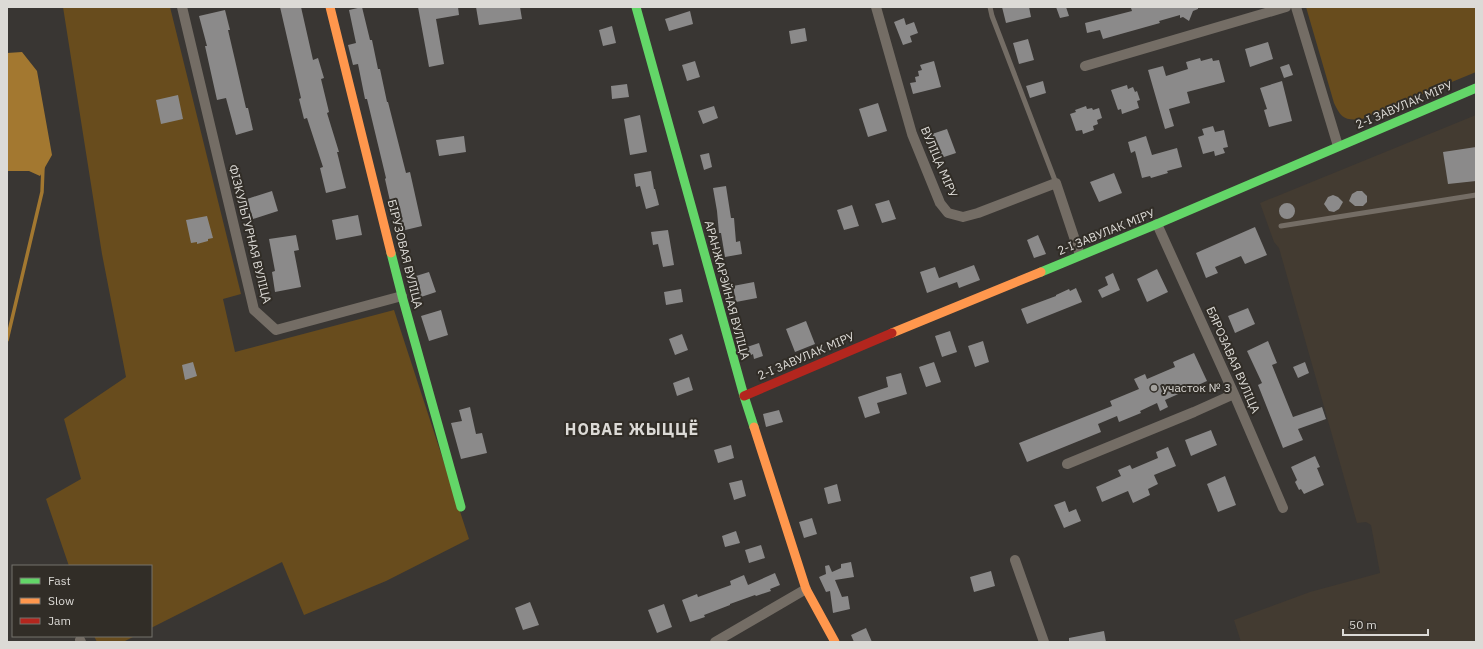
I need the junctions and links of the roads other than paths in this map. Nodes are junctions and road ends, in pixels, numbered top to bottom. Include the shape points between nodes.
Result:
1 (182, 7) edge
2 (330, 7) edge
3 (636, 7) edge
4 (876, 7) edge
5 (990, 7) edge
6 (1286, 7) edge
7 (1296, 7) edge
8 (1085, 66) dead end
9 (1476, 88) edge
10 (1338, 146) junction
11 (1056, 183) junction
12 (1476, 196) edge
13 (1157, 224) junction
14 (1281, 226) dead end
15 (1080, 256) junction
16 (402, 296) junction
17 (1234, 394) junction
18 (744, 396) junction
19 (1067, 464) dead end
20 (460, 507) dead end
21 (1283, 508) dead end
22 (1015, 560) dead end
23 (806, 588) junction
24 (715, 642) edge
25 (835, 642) edge
26 (1044, 642) edge

1 - 16 street, ФІЗКУЛЬТУРНАЯ ВУЛІЦА via 254,310 276,330
2 - 16 street, БІРУЗОВАЯ ВУЛІЦА
3 - 18 street, АРАНЖАРЭЙНАЯ ВУЛІЦА
4 - 11 street, ВУЛІЦА МІРУ via 912,134 940,203 948,213 963,217
5 - 11 lane
6 - 8 street
7 - 10 street
9 - 10 street, 2-І ЗАВУЛАК МІРУ
10 - 13 street, 2-І ЗАВУЛАК МІРУ
11 - 15 street
12 - 14 lane
13 - 15 street, 2-І ЗАВУЛАК МІРУ
13 - 17 street, БЯРОЗАВАЯ ВУЛІЦА
15 - 18 street, 2-І ЗАВУЛАК МІРУ
16 - 20 street, БІРУЗОВАЯ ВУЛІЦА
17 - 19 street
17 - 21 street, БЯРОЗАВАЯ ВУЛІЦА
18 - 23 street, АРАНЖАРЭЙНАЯ ВУЛІЦА
22 - 26 street
23 - 24 street
23 - 25 street, АРАНЖАРЭЙНАЯ ВУЛІЦА

